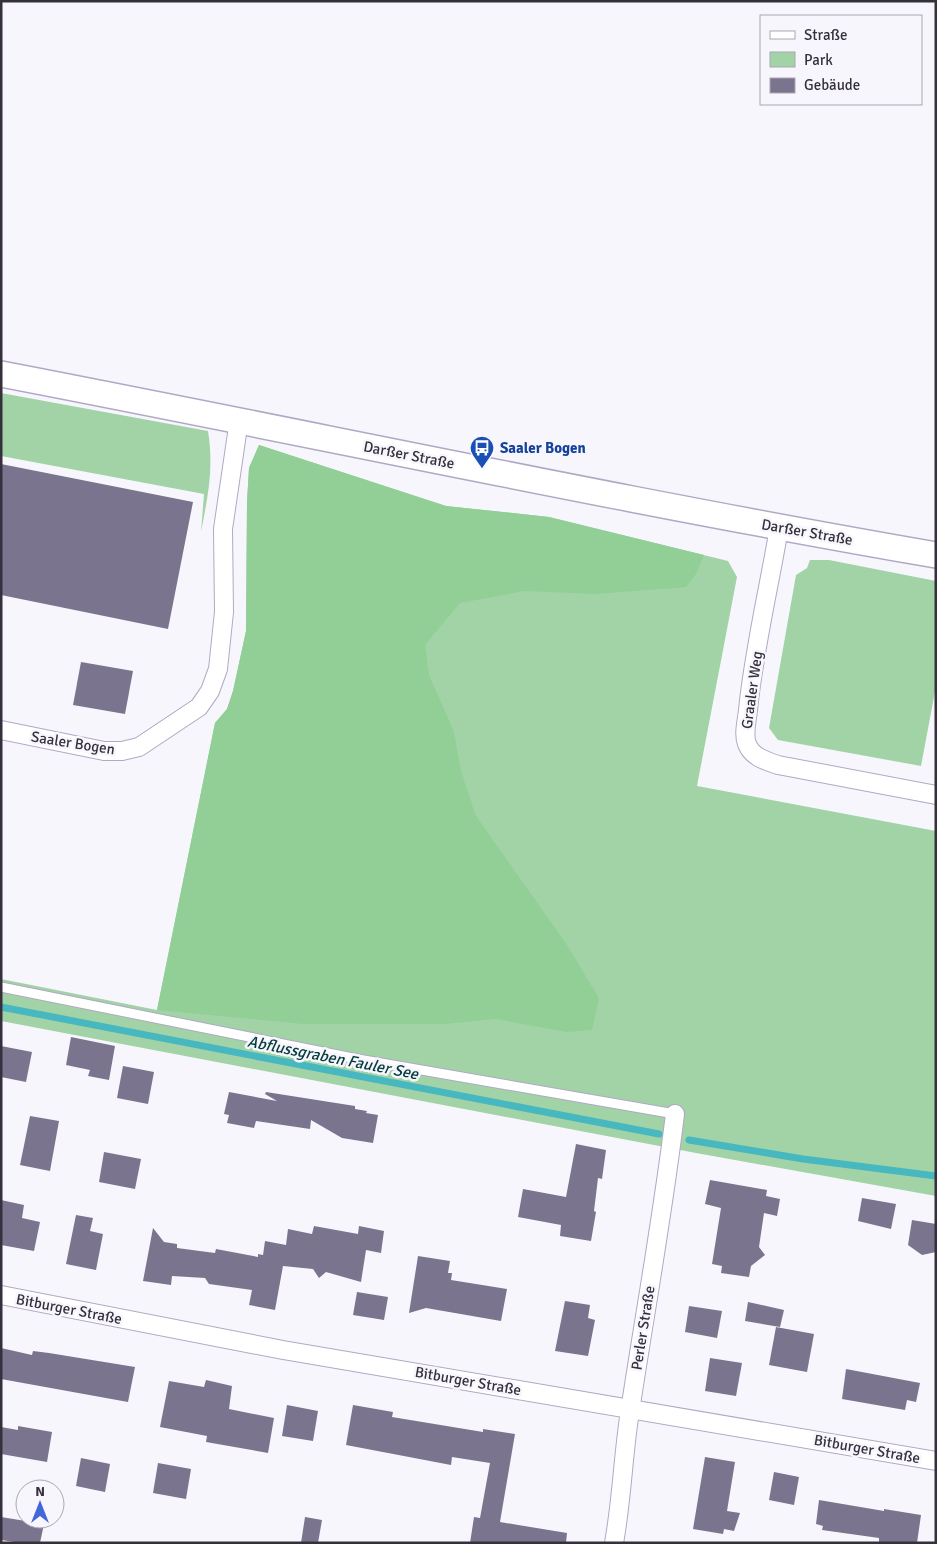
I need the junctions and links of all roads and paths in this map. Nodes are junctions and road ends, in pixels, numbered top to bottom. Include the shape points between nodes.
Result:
1 (1, 374) edge
2 (239, 420) junction
3 (780, 528) junction
4 (936, 555) edge
5 (1, 730) edge
6 (936, 795) edge
7 (1, 987) edge
8 (674, 1114) joint
9 (1, 1295) edge
10 (630, 1409) junction
11 (936, 1461) edge
12 (614, 1543) edge

1 - 2 main road, Darßer Straße
2 - 3 main road, Darßer Straße
2 - 5 street, Saaler Bogen via 223,529 224,612 218,669 210,691 199,707 139,747 122,751 104,751
3 - 4 main road, Darßer Straße
3 - 6 street, Graaler Weg via 750,691 745,736 748,746 753,754 778,765
7 - 8 lane via 358,1060
8 - 10 street, Perler Straße via 666,1186
9 - 10 street, Bitburger Straße via 283,1350
10 - 11 street, Bitburger Straße
10 - 12 street, Perler Straße

